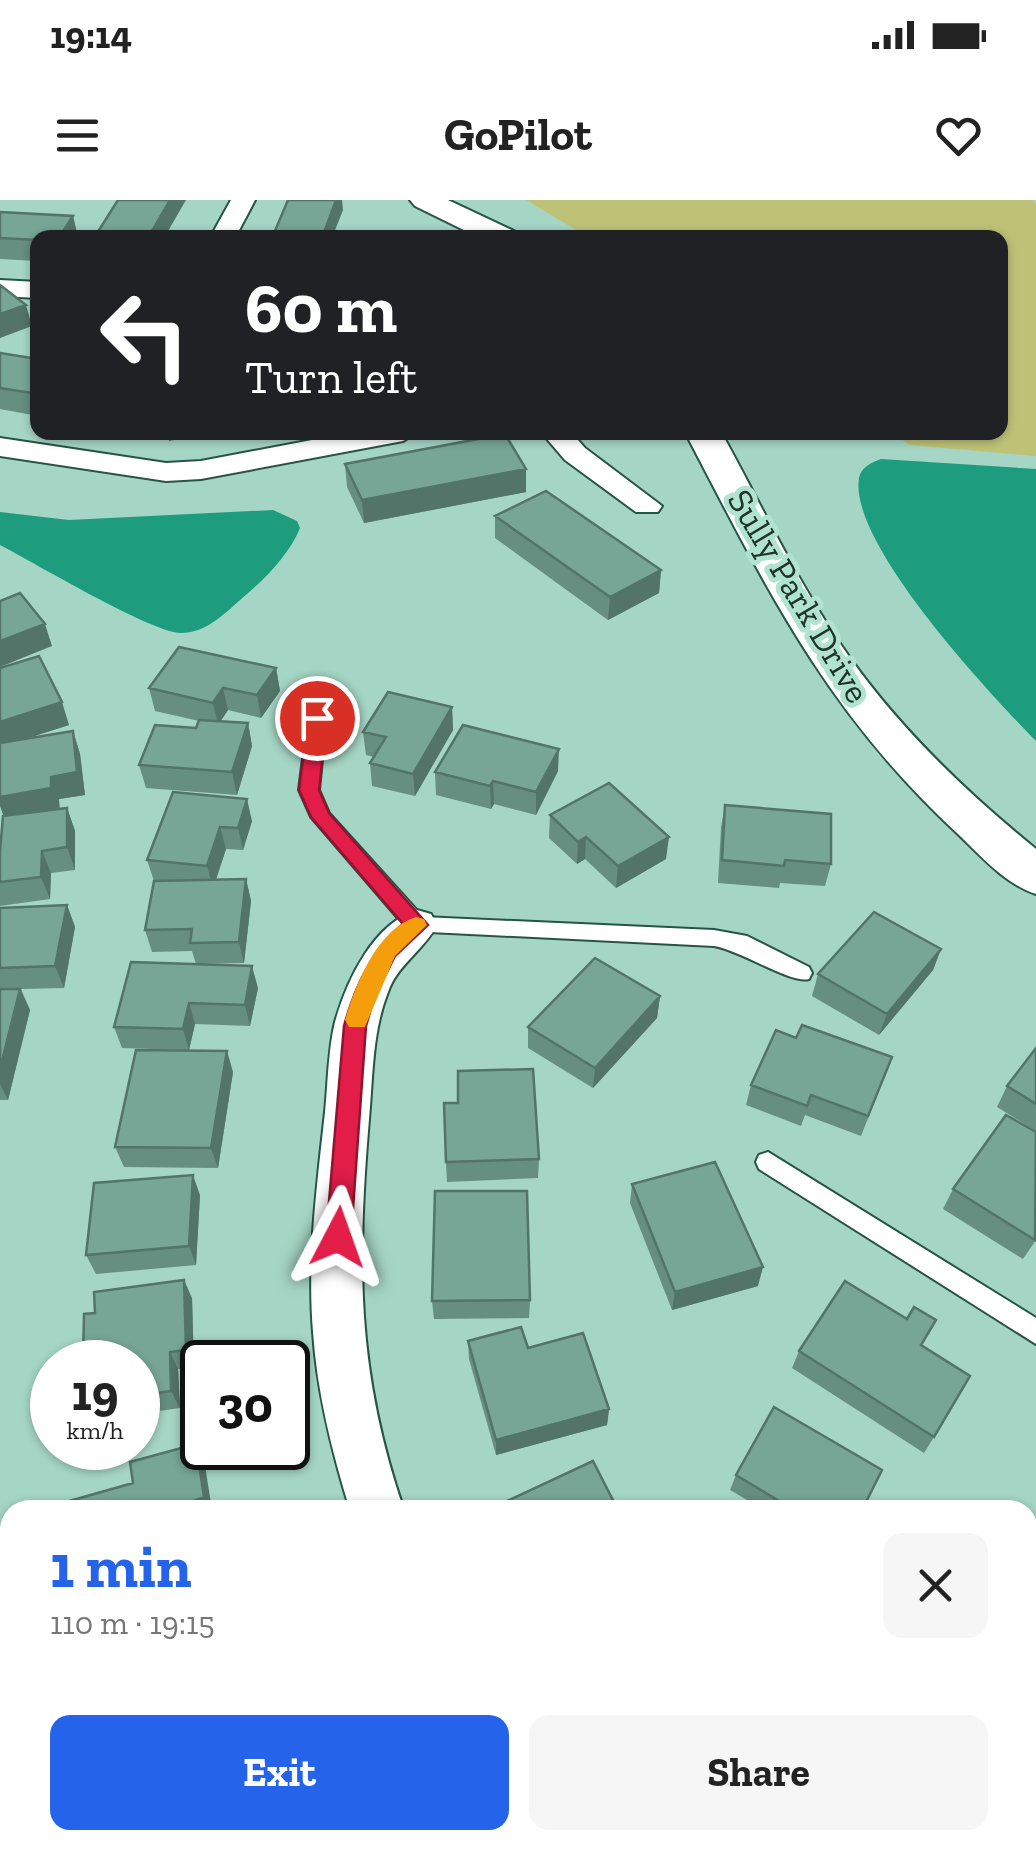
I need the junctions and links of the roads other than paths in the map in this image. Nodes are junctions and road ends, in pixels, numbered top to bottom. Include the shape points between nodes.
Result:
1 (243, 200) edge
2 (425, 200) edge
3 (226, 230) edge
4 (488, 230) edge
5 (0, 288) edge
6 (30, 290) edge
7 (360, 440) edge
8 (562, 440) edge
9 (707, 440) edge
10 (0, 447) edge
11 (647, 506) dead end
12 (317, 718) dead end
13 (1036, 876) edge
14 (417, 925) junction
15 (801, 973) dead end
16 (768, 1162) dead end
17 (1036, 1332) edge
18 (374, 1500) edge

1 - 3 street
2 - 4 street
5 - 6 street
7 - 10 street via 166,472
8 - 11 street
9 - 13 street, Sully Park Drive via 821,647 856,696 976,826
12 - 14 lane via 309,790 321,817
14 - 15 lane via 714,938 740,942
14 - 18 street via 387,951 355,1026 335,1272 338,1335 360,1461
16 - 17 lane

